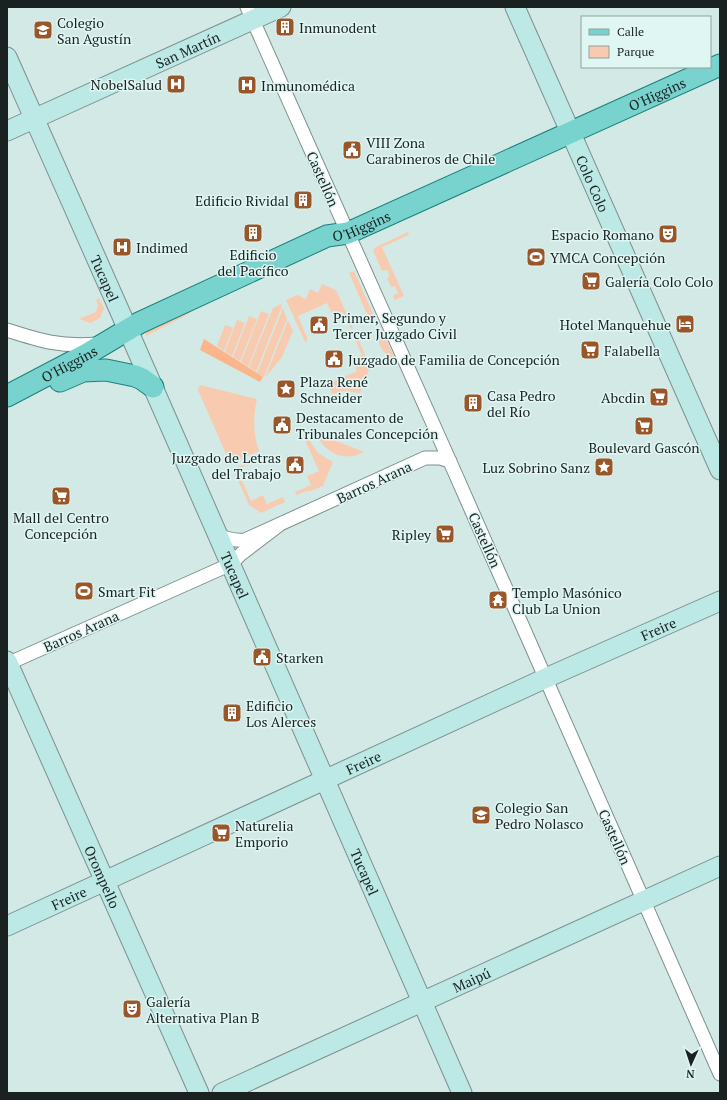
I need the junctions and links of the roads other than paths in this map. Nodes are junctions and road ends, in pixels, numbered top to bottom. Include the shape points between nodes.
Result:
1 (281, 7) edge
2 (515, 7) edge
3 (250, 13) edge
4 (7, 57) edge
5 (720, 65) edge
6 (34, 119) junction
7 (7, 132) edge
8 (571, 132) junction
9 (348, 233) junction
10 (128, 329) junction
11 (7, 330) edge
12 (104, 344) junction
13 (153, 387) junction
14 (7, 397) edge
15 (437, 432) junction
16 (425, 458) junction
17 (450, 461) junction
18 (720, 470) edge
19 (279, 526) junction
20 (218, 534) junction
21 (231, 564) junction
22 (720, 601) edge
23 (7, 663) edge
24 (546, 678) junction
25 (325, 780) junction
26 (720, 866) edge
27 (104, 881) junction
28 (644, 901) junction
29 (7, 926) edge
30 (422, 1002) junction
31 (720, 1074) edge
32 (199, 1093) edge
33 (222, 1093) edge
34 (462, 1093) edge

1 - 3 main road, San Martín
2 - 8 main road, Colo Colo
3 - 6 main road, San Martín
3 - 9 street, Castellón
4 - 6 main road, Tucapel
5 - 8 main road, O'Higgins
6 - 7 main road, San Martín
6 - 10 main road, Tucapel
8 - 9 main road, O'Higgins
8 - 18 main road, Colo Colo
9 - 10 main road, O'Higgins via 327,236
9 - 15 street, Castellón
10 - 12 main road, O'Higgins
10 - 13 main road, Tucapel
11 - 12 street via 55,344
12 - 14 main road, O'Higgins
13 - 14 main road via 142,379 123,373 106,370 83,371 26,394
13 - 20 main road, Tucapel
15 - 16 street, Barros Arana via 435,446
15 - 17 street, Castellón
16 - 17 street, Barros Arana
16 - 19 street, Barros Arana
17 - 24 street, Castellón
19 - 20 street, Barros Arana via 239,541
19 - 21 street, Barros Arana
20 - 21 main road, Tucapel
21 - 23 street, Barros Arana
21 - 25 main road, Tucapel
22 - 24 main road, Freire
23 - 27 main road, Orompello
24 - 25 main road, Freire
24 - 28 street, Castellón
25 - 27 main road, Freire
25 - 30 main road, Tucapel
26 - 28 main road, Maipú
27 - 29 main road, Freire
27 - 32 main road, Orompello
28 - 30 main road, Maipú
28 - 31 street, Castellón
30 - 33 main road, Maipú
30 - 34 main road, Tucapel

